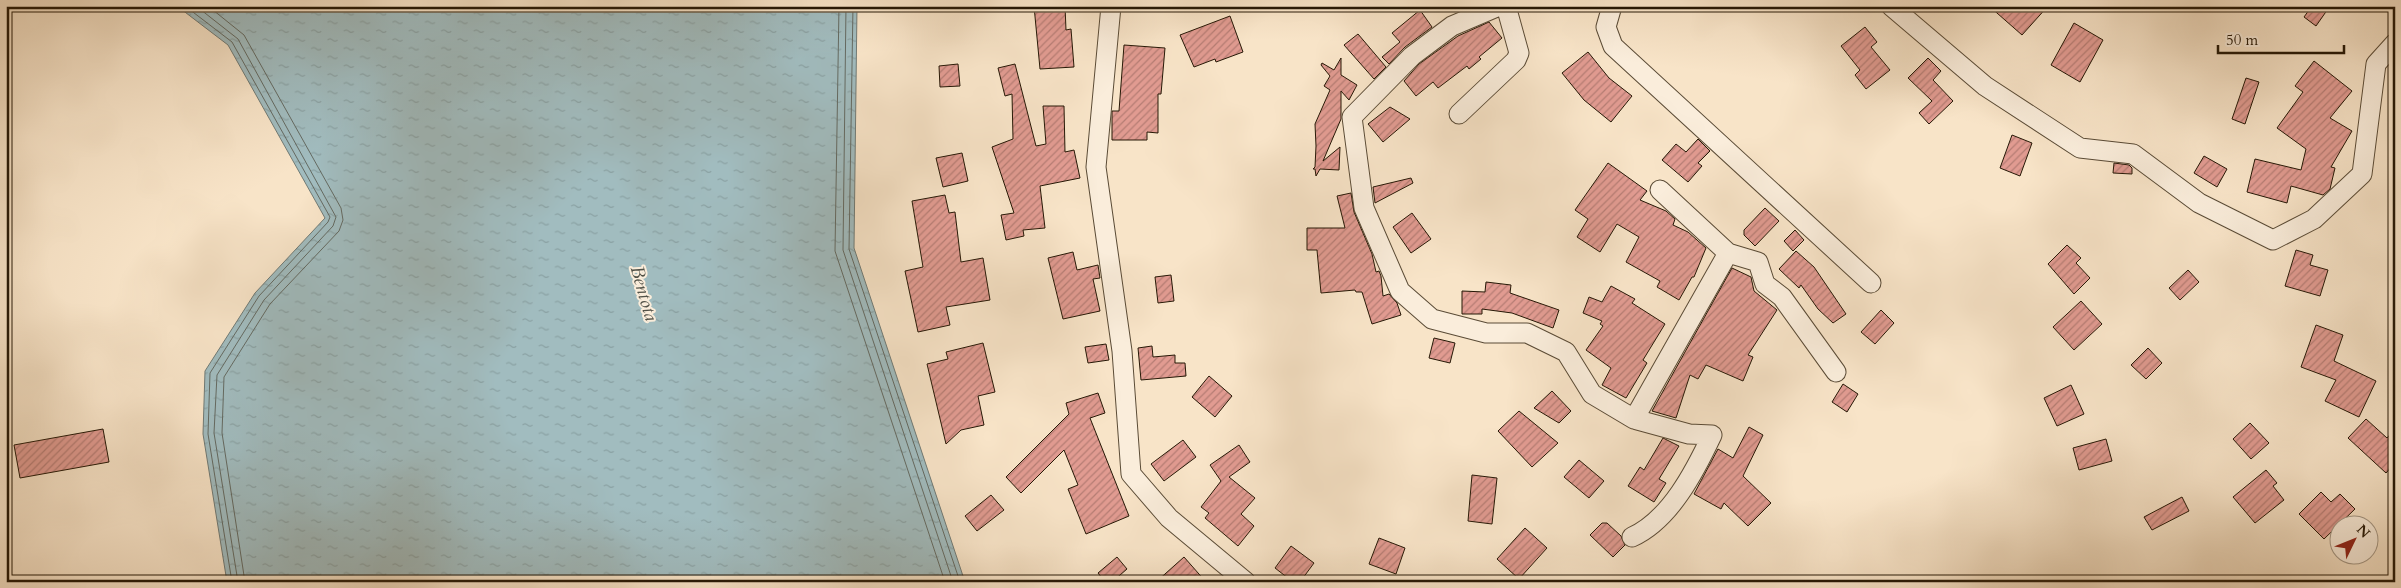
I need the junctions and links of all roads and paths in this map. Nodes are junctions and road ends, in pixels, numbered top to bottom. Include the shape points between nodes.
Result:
1 (1111, 6) edge
2 (1499, 6) edge
3 (1506, 6) edge
4 (1612, 6) edge
5 (1891, 6) edge
6 (2395, 43) edge
7 (1459, 114) dead end
8 (1660, 190) dead end
9 (1728, 254) junction
10 (1871, 283) dead end
11 (1836, 372) dead end
12 (1634, 420) junction
13 (1632, 537) dead end
14 (1246, 582) edge

1 - 14 street via 1096,167 1122,351 1131,474 1169,518
2 - 12 street via 1452,26 1412,56 1352,118 1364,208 1400,291 1432,319 1486,333 1527,333 1566,352 1592,394
3 - 7 street via 1519,53 1516,60
4 - 10 street via 1606,27 1612,46
5 - 6 street via 1985,86 2080,148 2134,154 2199,203 2273,240 2314,219 2362,174 2376,64
8 - 9 street
9 - 11 street via 1758,262 1765,284 1782,297
9 - 12 street
12 - 13 street via 1689,434 1712,435 1682,490 1646,531

